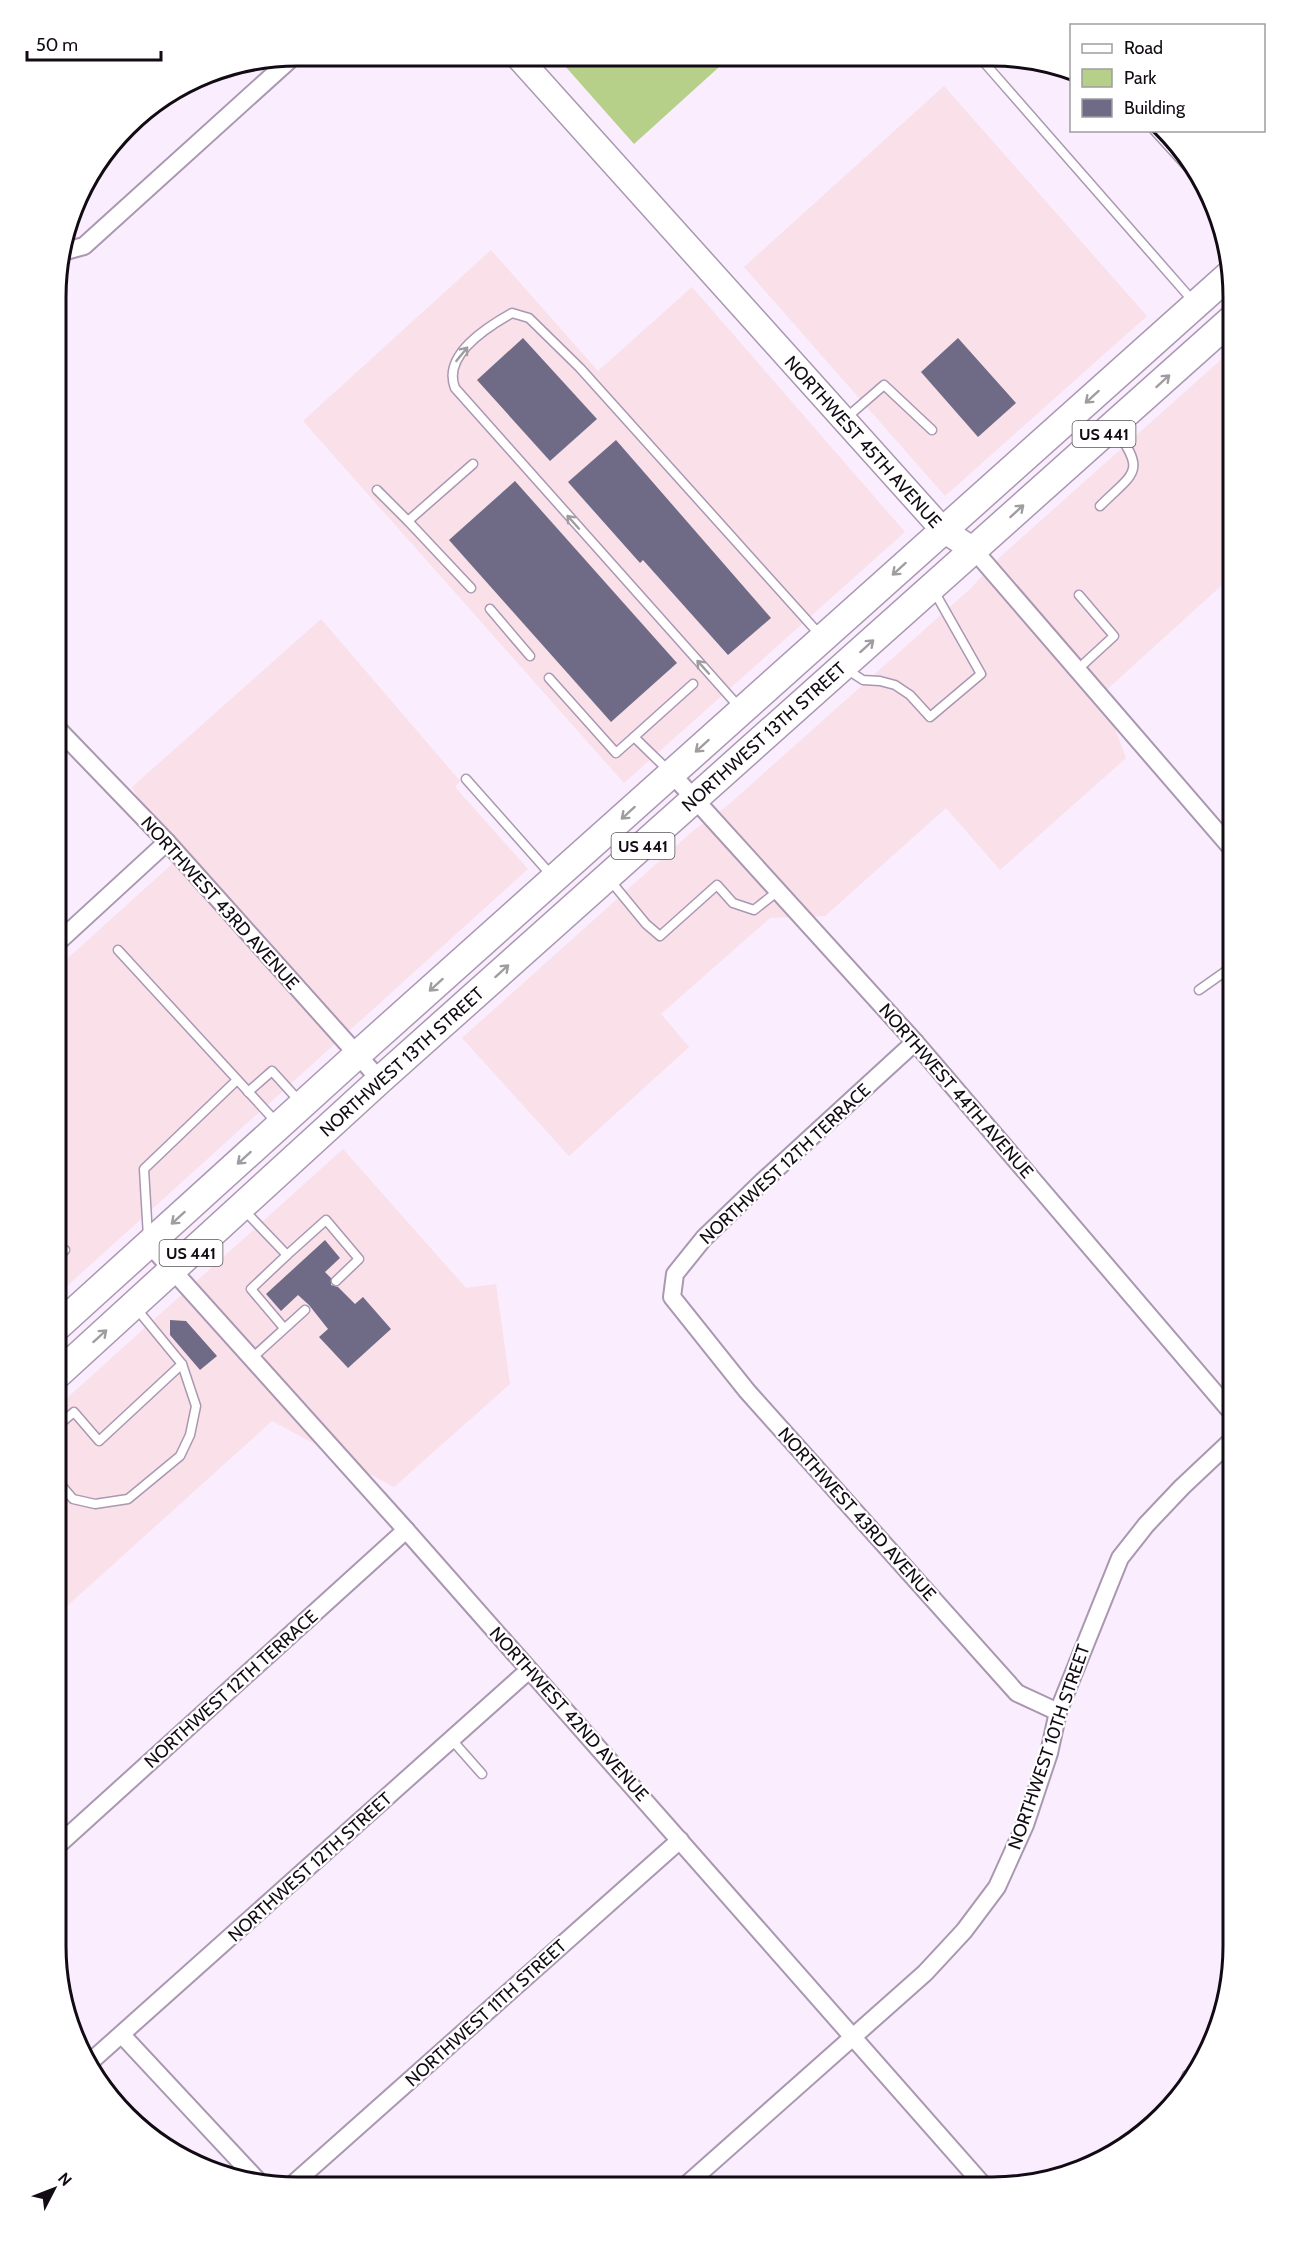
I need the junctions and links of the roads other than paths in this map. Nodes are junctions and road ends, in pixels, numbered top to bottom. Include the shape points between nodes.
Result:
1 (283, 66) edge
2 (526, 66) edge
3 (987, 66) edge
4 (71, 250) edge
5 (1223, 280) edge
6 (1196, 304) junction
7 (1223, 305) edge
8 (1223, 327) edge
9 (1206, 342) junction
10 (843, 420) junction
11 (1113, 426) junction
12 (932, 430) dead end
13 (473, 464) dead end
14 (377, 490) dead end
15 (1100, 506) dead end
16 (408, 521) junction
17 (943, 530) junction
18 (974, 550) junction
19 (471, 588) dead end
20 (932, 588) junction
21 (1079, 595) dead end
22 (490, 609) dead end
23 (823, 638) junction
24 (530, 656) dead end
25 (843, 667) junction
26 (1077, 670) junction
27 (549, 678) dead end
28 (693, 684) dead end
29 (742, 710) junction
30 (66, 737) edge
31 (634, 737) junction
32 (671, 774) junction
33 (466, 779) dead end
34 (695, 799) junction
35 (1223, 838) edge
36 (167, 842) junction
37 (554, 878) junction
38 (607, 878) junction
39 (778, 891) junction
40 (66, 935) edge
41 (118, 950) dead end
42 (1223, 973) edge
43 (1199, 990) dead end
44 (915, 1042) junction
45 (357, 1055) junction
46 (237, 1080) junction
47 (380, 1080) junction
48 (248, 1092) junction
49 (302, 1105) junction
50 (279, 1126) junction
51 (242, 1207) junction
52 (149, 1244) junction
53 (286, 1256) junction
54 (172, 1271) junction
55 (336, 1281) dead end
56 (672, 1297) joint
57 (134, 1306) junction
58 (305, 1310) dead end
59 (66, 1319) edge
60 (284, 1328) junction
61 (251, 1359) junction
62 (182, 1364) junction
63 (66, 1367) edge
64 (1223, 1402) edge
65 (66, 1419) edge
66 (1223, 1449) edge
67 (66, 1491) edge
68 (406, 1530) junction
69 (529, 1670) junction
70 (1058, 1712) junction
71 (452, 1740) junction
72 (482, 1774) dead end
73 (66, 1838) edge
74 (680, 1840) junction
75 (122, 2035) junction
76 (853, 2036) junction
77 (95, 2058) edge
78 (250, 2173) edge
79 (302, 2177) edge
80 (695, 2177) edge
81 (976, 2177) edge

1 - 4 street via 84,246
2 - 10 street, NORTHWEST 45TH AVENUE
3 - 6 lane
5 - 6 main road, NORTHWEST 13TH STREET / US 441
6 -> 17 main road, NORTHWEST 13TH STREET / US 441
7 - 9 main road via 1204,328
8 - 9 main road, NORTHWEST 13TH STREET / US 441
11 -> 9 main road, NORTHWEST 13TH STREET / US 441
10 - 12 lane via 884,385
10 - 17 street, NORTHWEST 45TH AVENUE
11 - 15 lane via 1135,463 1132,474
18 -> 11 main road, NORTHWEST 13TH STREET / US 441
13 - 16 lane
14 - 16 lane
16 - 19 lane
17 - 18 street, NORTHWEST 45TH AVENUE
17 -> 23 main road, NORTHWEST 13TH STREET / US 441
18 - 20 main road, NORTHWEST 13TH STREET / US 441
18 - 26 street, NORTHWEST 45TH AVENUE
25 -> 20 main road, NORTHWEST 13TH STREET / US 441
20 - 25 lane via 981,674 930,717 910,695 894,685 863,680
21 - 26 lane via 1114,636
22 - 24 lane
23 - 29 main road, NORTHWEST 13TH STREET / US 441
29 -> 23 lane via 455,388 451,378 454,364 466,348 512,313 529,318 580,368
25 - 34 main road, NORTHWEST 13TH STREET / US 441
26 - 35 street, NORTHWEST 45TH AVENUE
27 - 31 lane via 616,753
28 - 31 lane
29 -> 32 main road, NORTHWEST 13TH STREET / US 441
30 - 36 street, NORTHWEST 43RD AVENUE
31 - 32 lane
32 - 34 street, NORTHWEST 44TH AVENUE
32 -> 37 main road, NORTHWEST 13TH STREET / US 441
33 - 37 lane
34 - 38 main road, NORTHWEST 13TH STREET / US 441
34 - 39 street, NORTHWEST 44TH AVENUE
36 - 40 street
36 - 45 street, NORTHWEST 43RD AVENUE
37 -> 45 main road, NORTHWEST 13TH STREET / US 441
38 - 39 lane via 660,936 717,885 733,903 754,910
47 -> 38 main road, NORTHWEST 13TH STREET / US 441
39 - 44 street, NORTHWEST 44TH AVENUE
41 - 46 lane
42 - 43 lane
44 - 56 street, NORTHWEST 12TH TERRACE via 704,1238 675,1274
44 - 64 street, NORTHWEST 44TH AVENUE
45 - 47 street, NORTHWEST 43RD AVENUE
45 - 49 main road, NORTHWEST 13TH STREET / US 441
46 - 48 lane
46 - 52 lane via 144,1169
47 - 51 main road, NORTHWEST 13TH STREET / US 441
48 - 49 lane via 272,1071
48 - 50 lane
49 - 50 main road, NORTHWEST 13TH STREET / US 441
50 -> 52 main road, NORTHWEST 13TH STREET / US 441
51 - 53 lane
51 - 54 main road, NORTHWEST 13TH STREET / US 441
52 - 54 street, NORTHWEST 42ND AVENUE
52 - 59 main road, NORTHWEST 13TH STREET / US 441
53 - 55 lane via 326,1220 359,1259
53 - 60 lane via 251,1289
54 - 57 main road, NORTHWEST 13TH STREET / US 441
54 - 61 street, NORTHWEST 42ND AVENUE
56 - 70 street, NORTHWEST 43RD AVENUE via 747,1391 1017,1693
57 - 62 lane
63 -> 57 main road, NORTHWEST 13TH STREET / US 441
58 - 60 lane
60 - 61 lane
61 - 68 street, NORTHWEST 42ND AVENUE
62 - 65 lane via 99,1441 74,1412
62 - 67 lane via 196,1406 190,1436 180,1456 128,1499 95,1504 73,1499
66 - 70 street, NORTHWEST 10TH STREET via 1175,1495 1120,1558
68 - 69 street, NORTHWEST 42ND AVENUE
68 - 73 street, NORTHWEST 12TH TERRACE
69 - 71 street, NORTHWEST 12TH STREET
69 - 74 street, NORTHWEST 42ND AVENUE
70 - 76 street, NORTHWEST 10TH STREET via 1025,1825 997,1887 925,1973
71 - 72 lane
71 - 75 street, NORTHWEST 12TH STREET
74 - 76 street, NORTHWEST 42ND AVENUE
74 - 79 street, NORTHWEST 11TH STREET
75 - 77 street, NORTHWEST 12TH STREET
75 - 78 street
76 - 80 street, NORTHWEST 10TH STREET
76 - 81 street, NORTHWEST 42ND AVENUE

